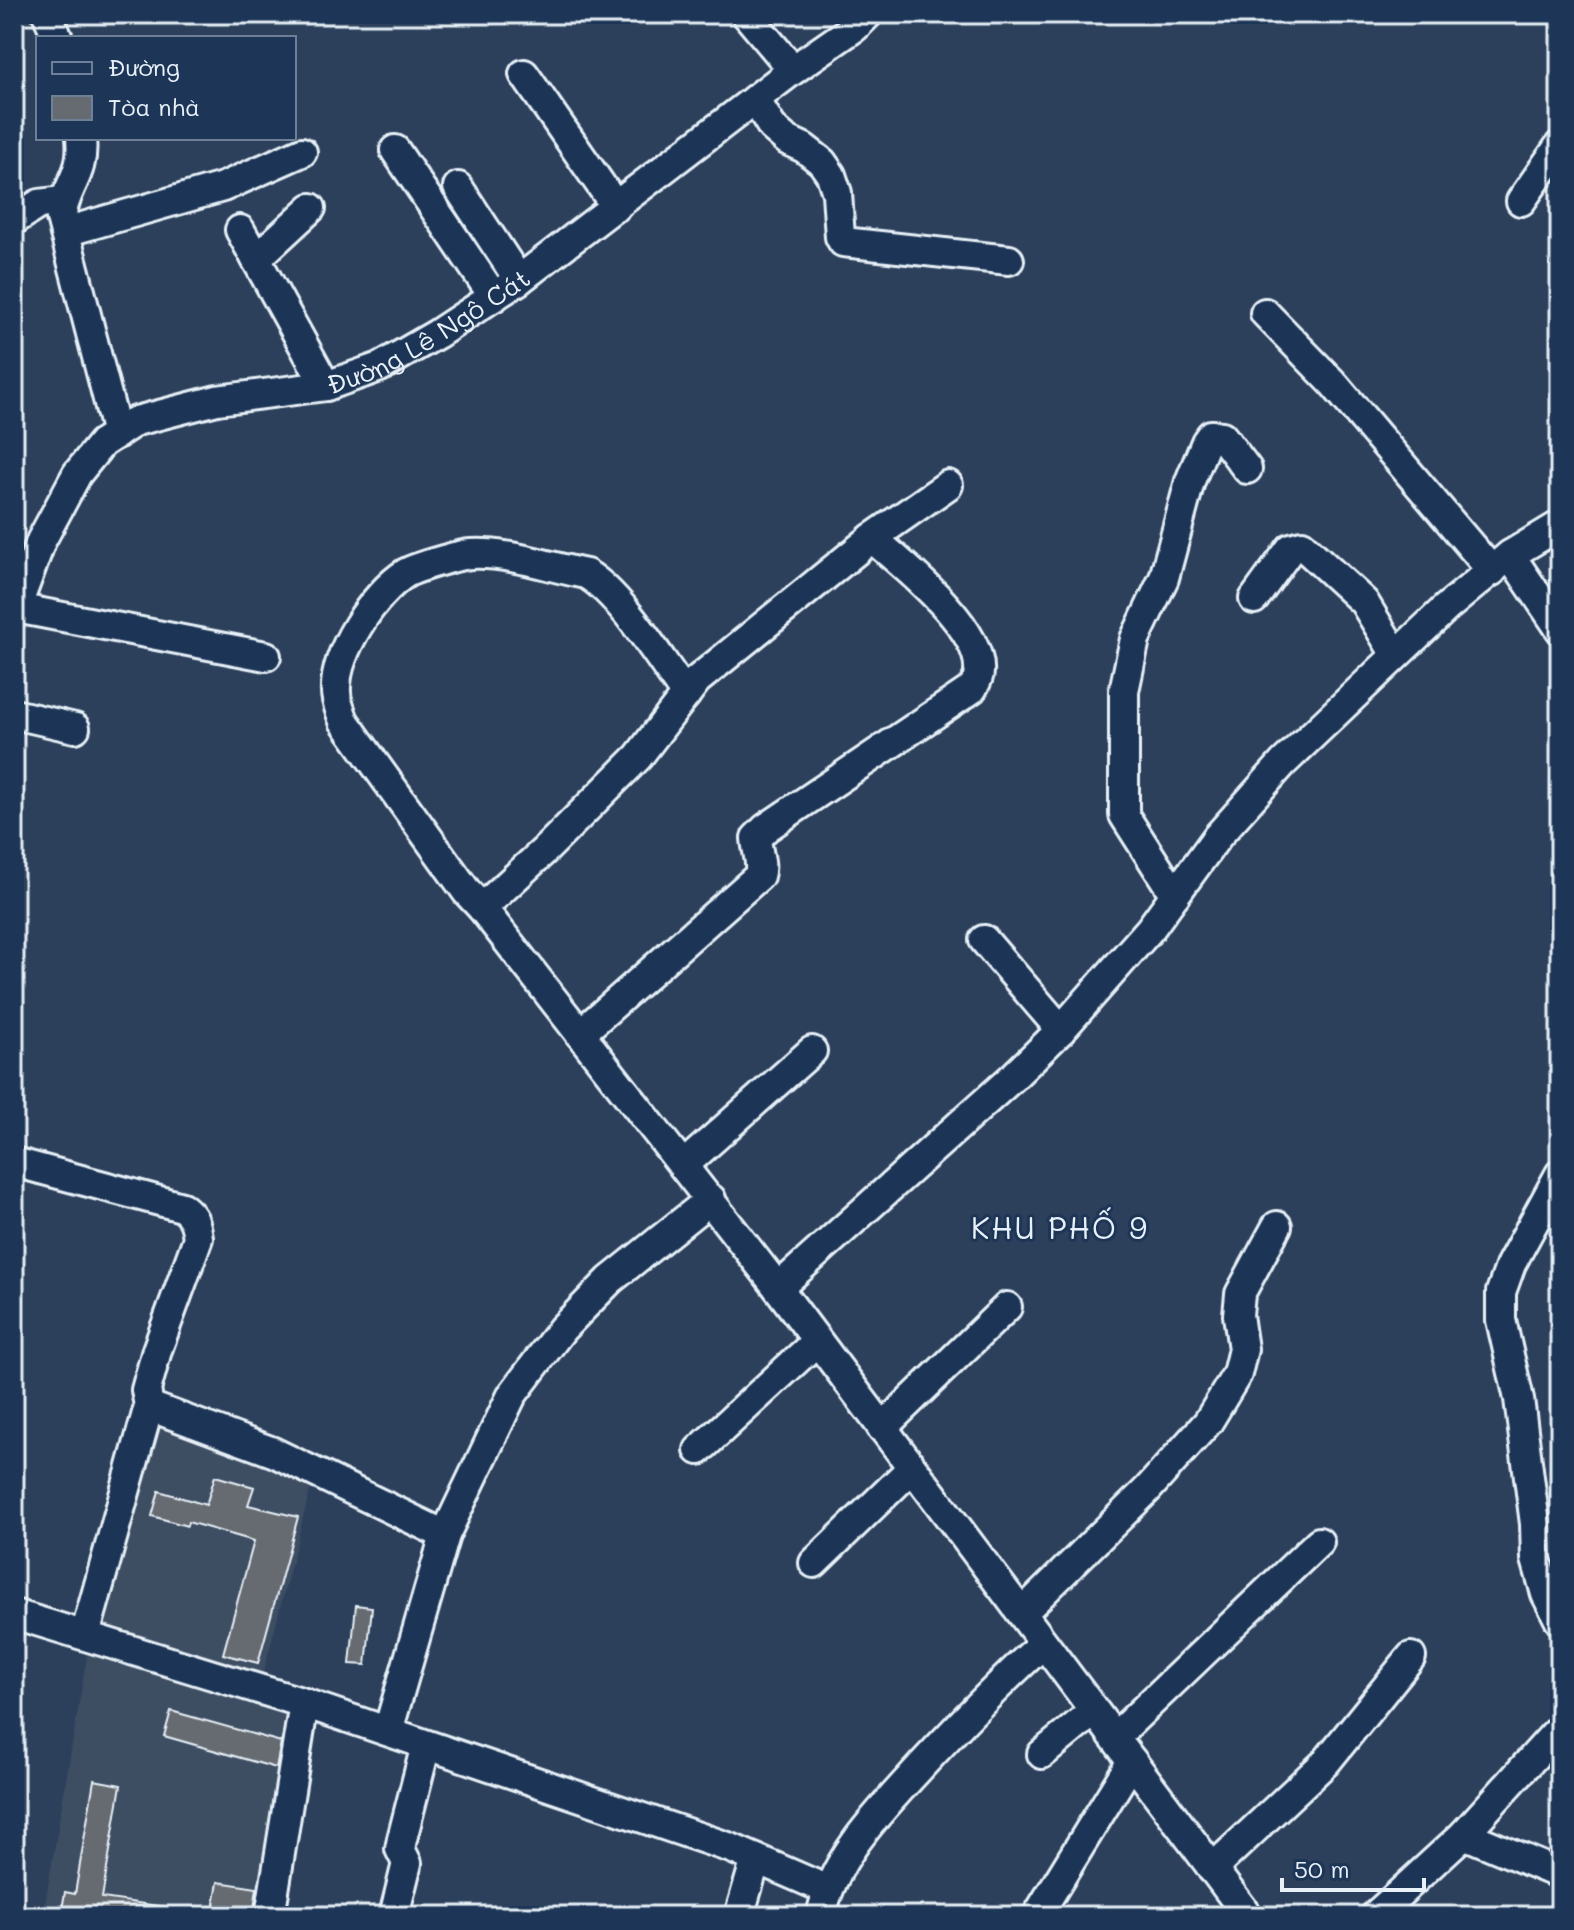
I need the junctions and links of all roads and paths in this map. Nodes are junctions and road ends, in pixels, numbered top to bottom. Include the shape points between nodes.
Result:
1 (746, 14) edge
2 (868, 14) edge
3 (793, 70) junction
4 (524, 74) dead end
5 (755, 99) junction
6 (81, 140) edge
7 (1560, 145) edge
8 (395, 150) dead end
9 (302, 152) dead end
10 (458, 187) dead end
11 (63, 201) junction
12 (1521, 201) dead end
13 (616, 207) junction
14 (311, 208) dead end
15 (14, 220) edge
16 (240, 230) dead end
17 (65, 232) junction
18 (256, 259) junction
19 (1009, 260) dead end
20 (519, 280) junction
21 (494, 297) junction
22 (1265, 313) dead end
23 (326, 386) junction
24 (117, 434) junction
25 (1247, 469) dead end
26 (948, 485) dead end
27 (1560, 525) edge
28 (872, 538) junction
29 (1501, 563) junction
30 (1254, 599) dead end
31 (15, 611) edge
32 (1560, 629) edge
33 (1396, 655) junction
34 (266, 656) dead end
35 (686, 695) junction
36 (14, 714) edge
37 (75, 728) dead end
38 (1175, 895) junction
39 (482, 908) junction
40 (984, 940) dead end
41 (1061, 1030) junction
42 (580, 1034) junction
43 (812, 1051) dead end
44 (14, 1162) edge
45 (684, 1165) junction
46 (1560, 1174) edge
47 (711, 1199) junction
48 (1277, 1226) dead end
49 (778, 1288) junction
50 (1007, 1307) dead end
51 (817, 1341) junction
52 (149, 1406) junction
53 (882, 1428) junction
54 (699, 1450) dead end
55 (912, 1468) junction
56 (445, 1535) junction
57 (1319, 1542) dead end
58 (814, 1563) dead end
59 (1022, 1613) junction
60 (14, 1614) edge
61 (1560, 1621) edge
62 (85, 1635) junction
63 (1043, 1644) junction
64 (1411, 1657) dead end
65 (304, 1703) junction
66 (1094, 1711) junction
67 (1560, 1728) edge
68 (388, 1731) junction
69 (1115, 1737) junction
70 (426, 1745) junction
71 (1042, 1754) dead end
72 (1132, 1761) junction
73 (1464, 1834) junction
74 (756, 1859) junction
75 (1212, 1869) junction
76 (1560, 1874) edge
77 (825, 1903) edge
78 (1232, 1909) edge
79 (270, 1916) edge
80 (394, 1916) edge
81 (739, 1916) edge
82 (1037, 1916) edge
83 (1375, 1916) edge

1 - 3 street
2 - 3 street, Đường Lê Ngô Cát
3 - 5 street, Đường Lê Ngô Cát
4 - 13 street
5 - 13 street, Đường Lê Ngô Cát
5 - 19 street via 772,127 822,162 831,175 843,242
6 - 11 street via 83,157
7 - 12 street
8 - 21 street
9 - 17 street via 223,187
10 - 20 street
11 - 15 street via 39,204
11 - 17 street
13 - 20 street, Đường Lê Ngô Cát
14 - 18 street
16 - 18 street
17 - 24 street
18 - 23 street
20 - 21 street, Đường Lê Ngô Cát
21 - 23 street, Đường Lê Ngô Cát via 380,367
22 - 29 street
23 - 24 street, Đường Lê Ngô Cát via 217,400 136,421
24 - 31 street, Đường Lê Ngô Cát via 102,443 77,474 41,541
25 - 38 street via 1222,436 1211,435 1190,481 1164,578 1128,666 1124,815
26 - 28 street
27 - 29 street
28 - 35 street via 697,680
28 - 42 street via 912,571 968,632 980,674 972,689 766,828 756,838 759,876
29 - 32 street
29 - 33 street
30 - 33 street via 1291,548 1302,545 1364,602
31 - 34 street
33 - 38 street via 1283,763 1217,837
35 - 39 street via 638,757
35 - 39 street via 620,607 586,574 468,554 407,573 369,608 336,681 344,721
36 - 37 street
38 - 41 street
39 - 42 street
40 - 41 street
41 - 49 street
42 - 45 street
43 - 45 street
44 - 52 street via 182,1207 196,1223 198,1238 146,1390
45 - 47 street
46 - 61 street via 1501,1292 1536,1559
47 - 49 street
47 - 56 street via 610,1280 562,1329 512,1395
48 - 59 street via 1240,1294 1243,1349 1237,1374 1208,1422
49 - 51 street
50 - 53 street
51 - 53 street
51 - 54 street
52 - 56 street via 273,1452
52 - 62 street
53 - 55 street
55 - 58 street
55 - 59 street
56 - 68 street
57 - 69 street
59 - 63 street
60 - 62 street
62 - 65 street
63 - 66 street
63 - 77 street via 967,1716 885,1807 851,1849
64 - 75 street via 1326,1762
65 - 68 street
65 - 79 street
66 - 69 street
66 - 71 street
67 - 73 street
68 - 70 street
69 - 72 street
70 - 74 street
70 - 80 street via 400,1849 407,1863
72 - 75 street
72 - 82 street
73 - 76 street
73 - 83 street
74 - 77 street
74 - 81 street
75 - 78 street

